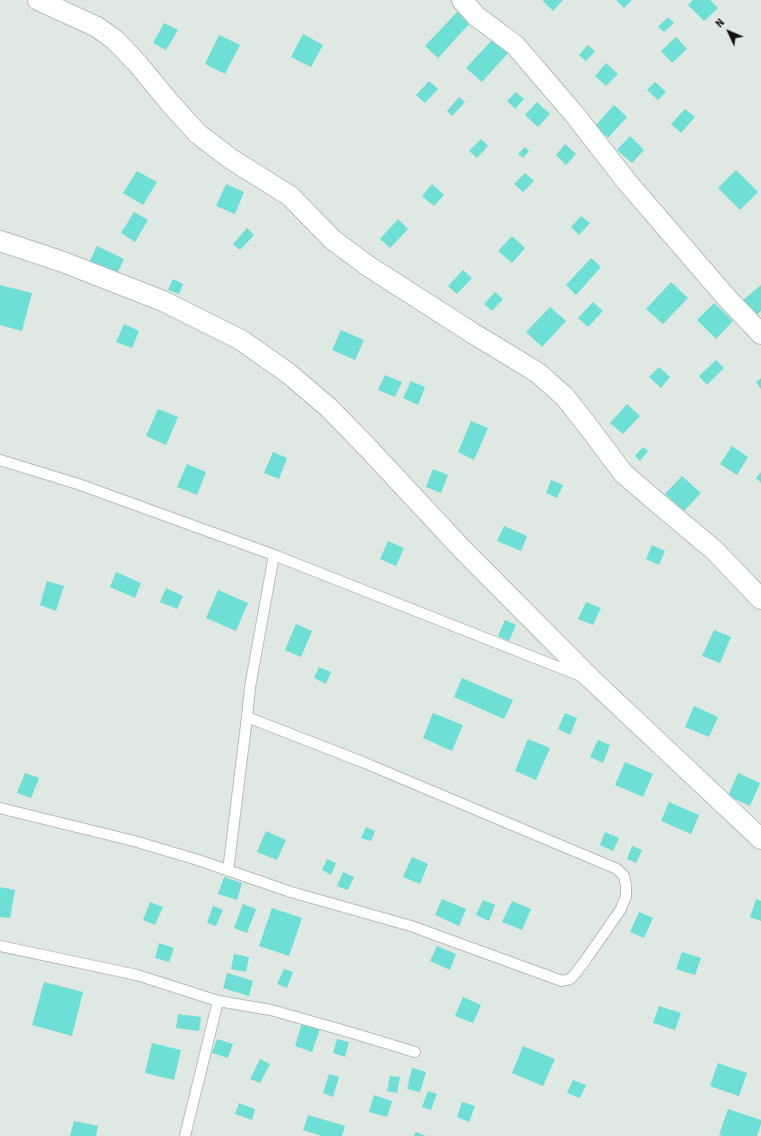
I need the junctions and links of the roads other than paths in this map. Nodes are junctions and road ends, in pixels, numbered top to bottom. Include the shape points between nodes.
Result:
1 (38, 0) edge
2 (462, 0) edge
3 (0, 241) edge
4 (761, 334) edge
5 (0, 460) edge
6 (274, 555) junction
7 (761, 599) edge
8 (591, 680) junction
9 (247, 717) junction
10 (0, 808) edge
11 (761, 838) edge
12 (228, 871) junction
13 (0, 946) edge
14 (218, 1001) junction
15 (415, 1052) dead end
16 (185, 1136) edge

1 - 7 street via 97,28 114,40 198,134 231,159 290,196 339,245 538,373 565,397 623,473 714,550
2 - 4 street via 476,16 515,45 575,114 627,182
3 - 8 street via 63,262 162,301 241,340 288,373 328,407 462,549
5 - 6 lane via 78,484
6 - 8 lane
6 - 9 lane via 250,686
8 - 11 street
9 - 12 lane
9 - 12 lane via 353,758 616,869 624,876 626,896 621,908 575,974 570,979 562,981 411,926
10 - 12 lane via 134,841
13 - 14 lane via 137,975
14 - 15 lane via 270,1010
14 - 16 lane

